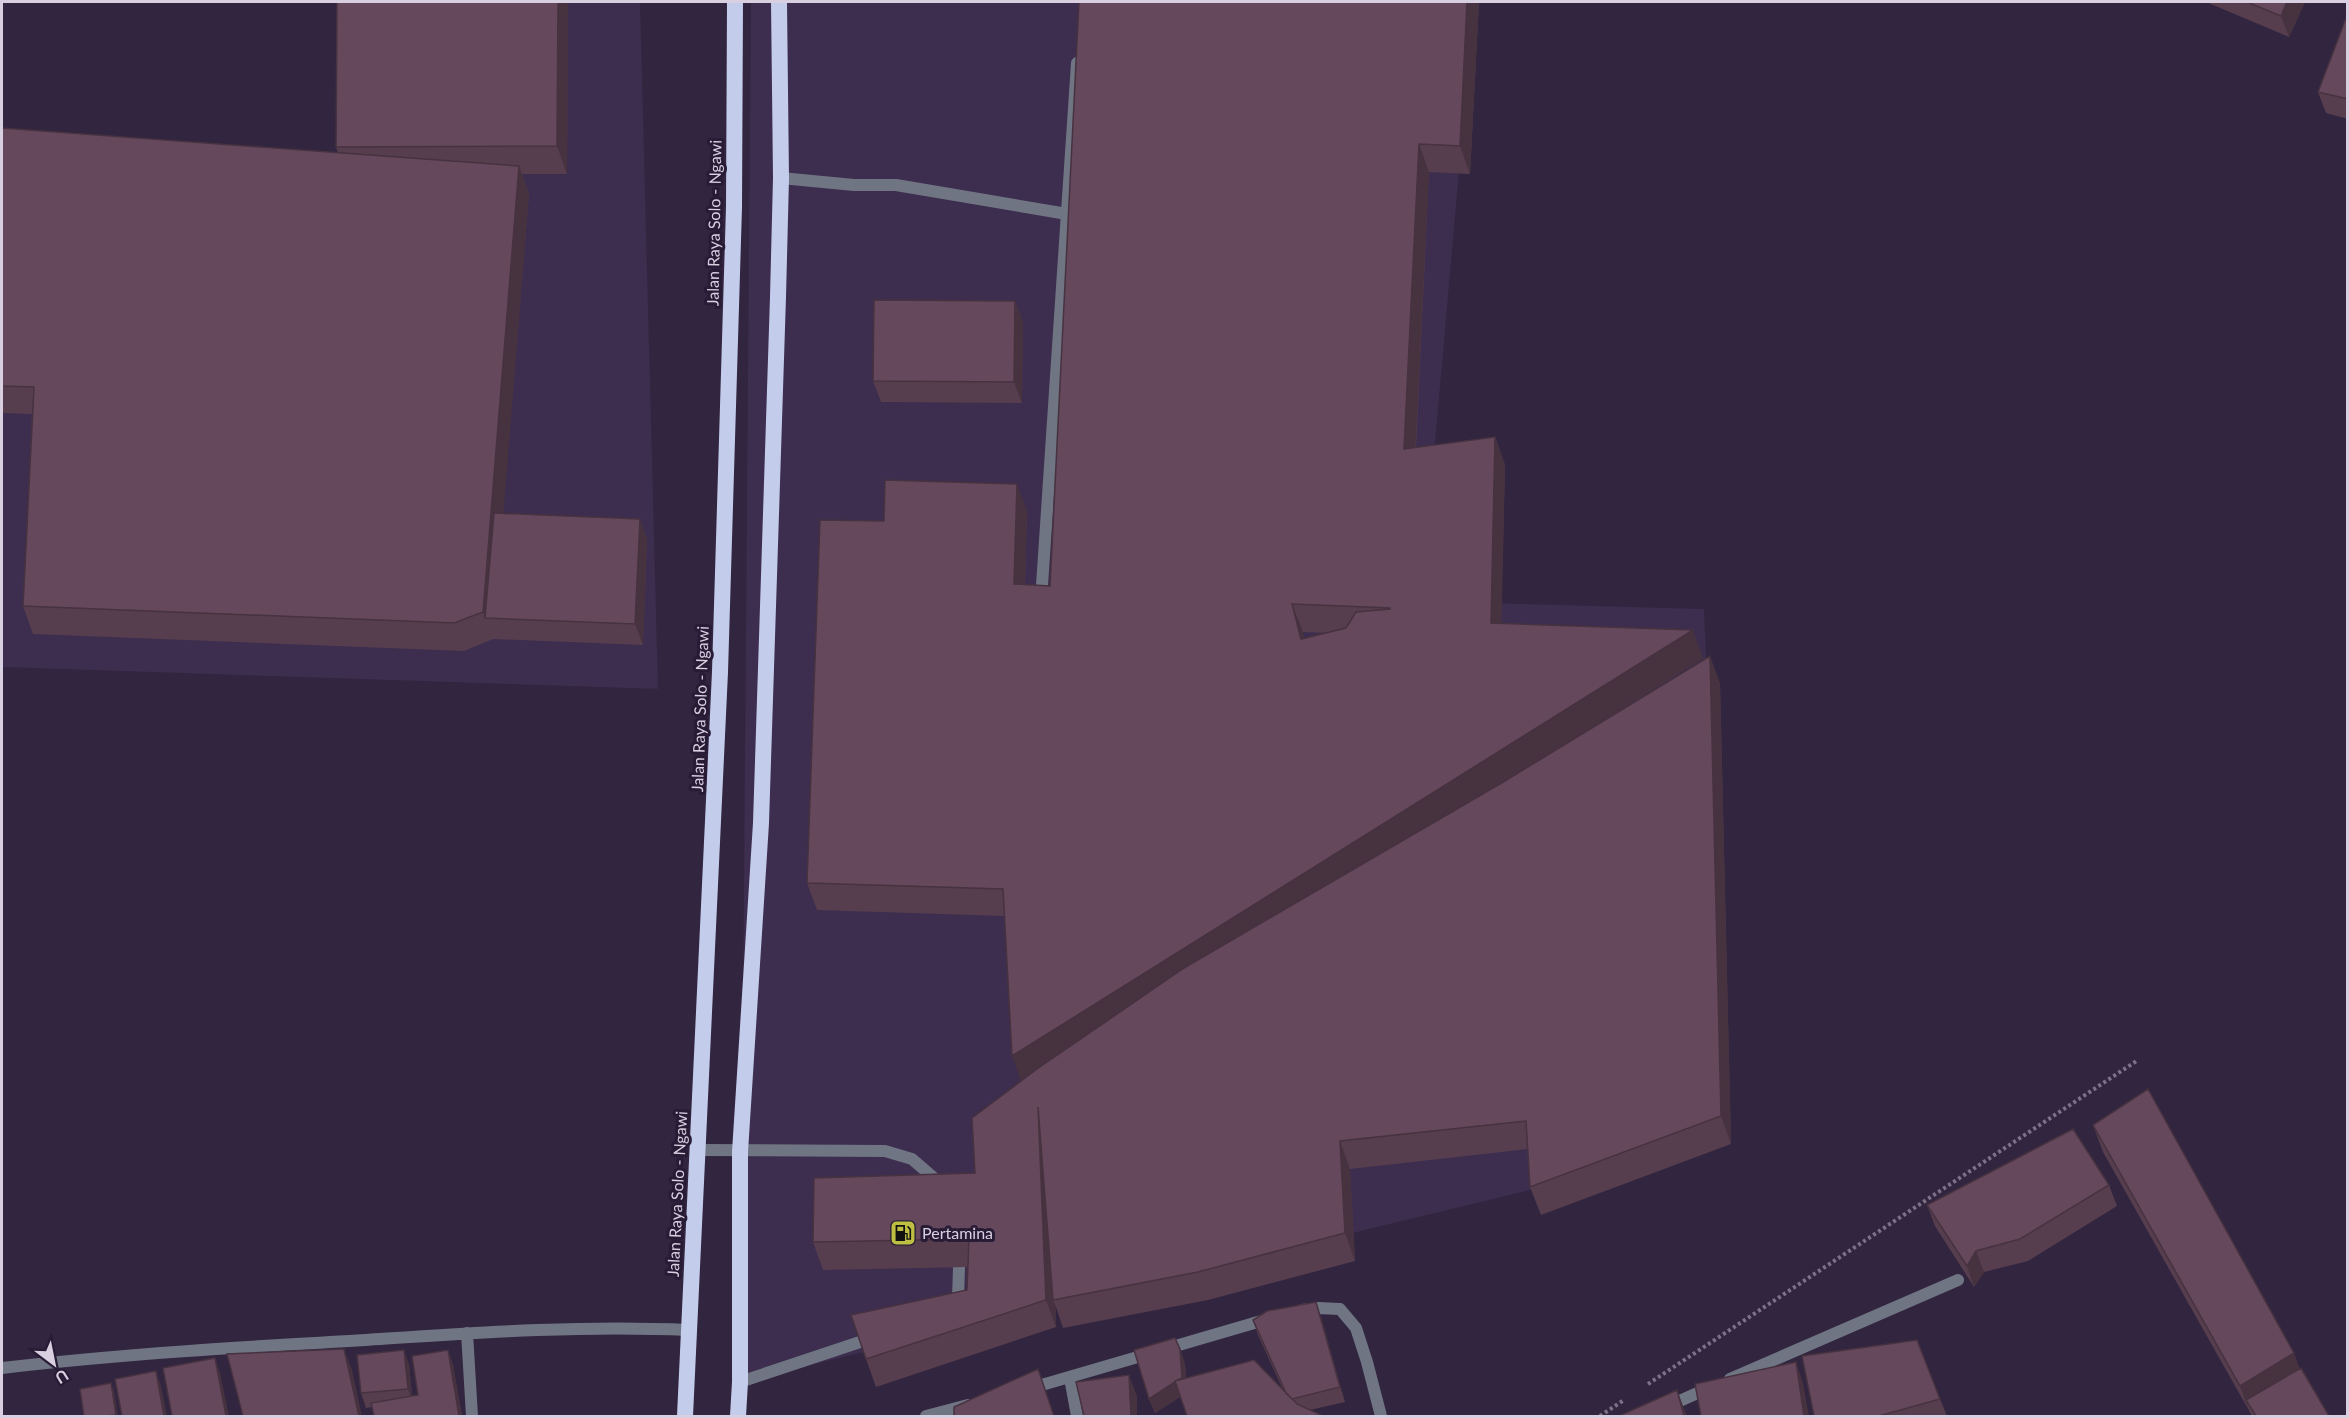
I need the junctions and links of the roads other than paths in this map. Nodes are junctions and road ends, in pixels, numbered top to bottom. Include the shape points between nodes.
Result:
1 (735, 2) edge
2 (779, 2) edge
3 (1078, 49) edge
4 (781, 178) junction
5 (1067, 214) junction
6 (1042, 585) edge
7 (697, 1150) junction
8 (740, 1152) junction
9 (951, 1195) edge
10 (959, 1267) edge
11 (1958, 1280) edge
12 (942, 1317) edge
13 (688, 1330) junction
14 (467, 1333) junction
15 (889, 1333) edge
16 (2, 1368) edge
17 (1070, 1378) junction
18 (740, 1382) junction
19 (1015, 1393) edge
20 (981, 1402) edge
21 (472, 1416) edge
22 (685, 1416) edge
23 (738, 1416) edge
24 (926, 1416) edge
25 (1077, 1416) edge
26 (1381, 1416) edge
27 (1646, 1416) edge

1 - 7 highway, Jalan Raya Solo - Ngawi via 734,207 720,672
2 - 4 highway
3 - 5 street
4 - 5 street via 896,185
4 - 8 highway via 761,823
5 - 6 street
7 - 8 street
7 - 13 highway, Jalan Raya Solo - Ngawi
8 - 9 street via 885,1151 912,1159
8 - 18 highway
10 - 12 street via 958,1300
11 - 27 street
13 - 14 street via 626,1327
13 - 22 highway, Jalan Raya Solo - Ngawi
14 - 16 street via 146,1353
14 - 21 street
15 - 18 street
17 - 19 street
17 - 25 street
17 - 26 street via 1286,1314 1318,1308 1340,1309 1356,1328
18 - 23 highway
20 - 24 street

